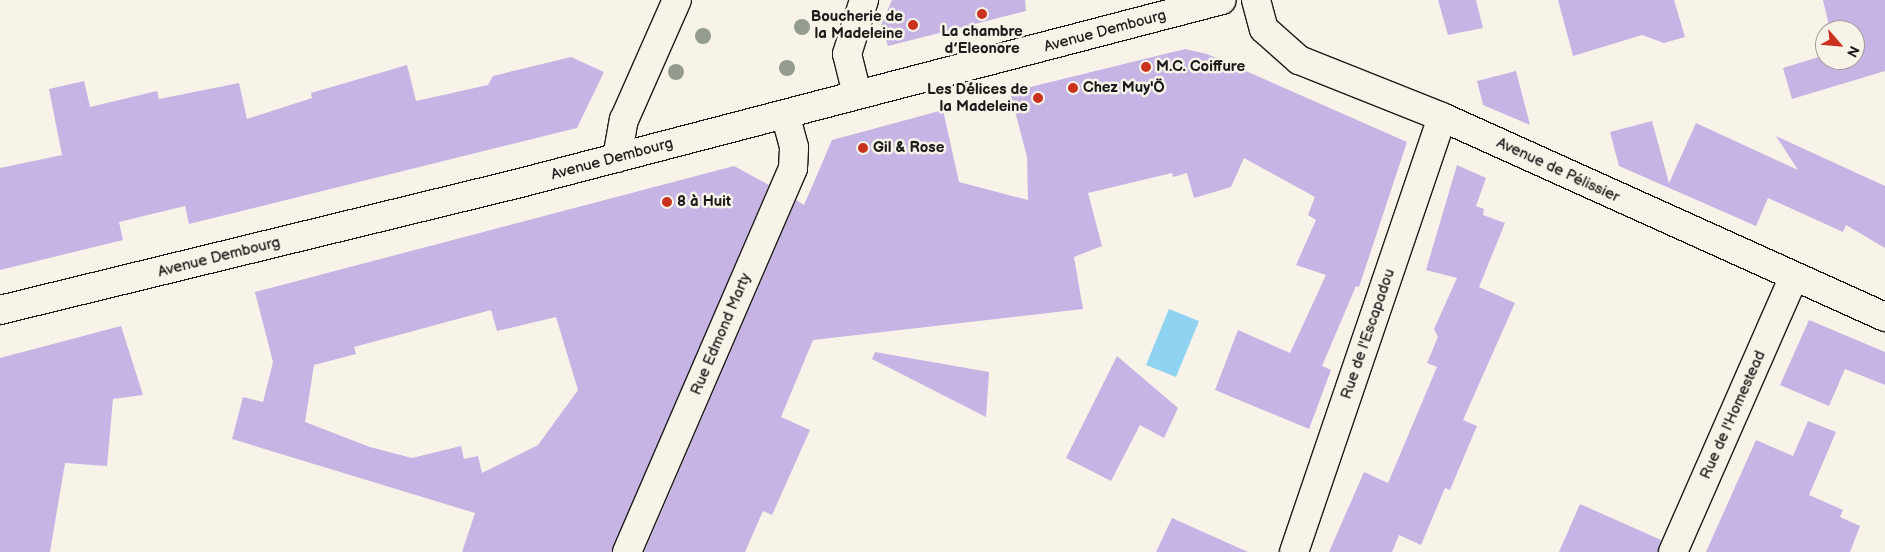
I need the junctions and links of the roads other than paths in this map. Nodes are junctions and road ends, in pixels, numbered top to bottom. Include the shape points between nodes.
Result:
1 (677, 0) edge
2 (864, 0) edge
3 (1222, 0) edge
4 (1256, 0) edge
5 (1168, 6) edge
6 (857, 94) junction
7 (785, 114) junction
8 (1442, 117) junction
9 (617, 158) junction
10 (1794, 277) junction
11 (0, 310) edge
12 (1885, 317) edge
13 (627, 552) edge
14 (1294, 552) edge
15 (1673, 552) edge

1 - 9 street via 624,120
2 - 6 street via 847,54
3 - 5 street, Avenue Dembourg
4 - 8 street, Avenue de Pélissier via 1264,29 1300,60
5 - 6 street, Avenue Dembourg
6 - 7 street, Avenue Dembourg
7 - 9 street, Avenue Dembourg
7 - 13 street, Rue Edmond Marty via 794,147 793,168
8 - 10 street, Avenue de Pélissier
8 - 14 street, Rue de l'Escapadou
9 - 11 street, Avenue Dembourg
10 - 12 street, Avenue de Pélissier
10 - 15 street, Rue de l'Homestead

